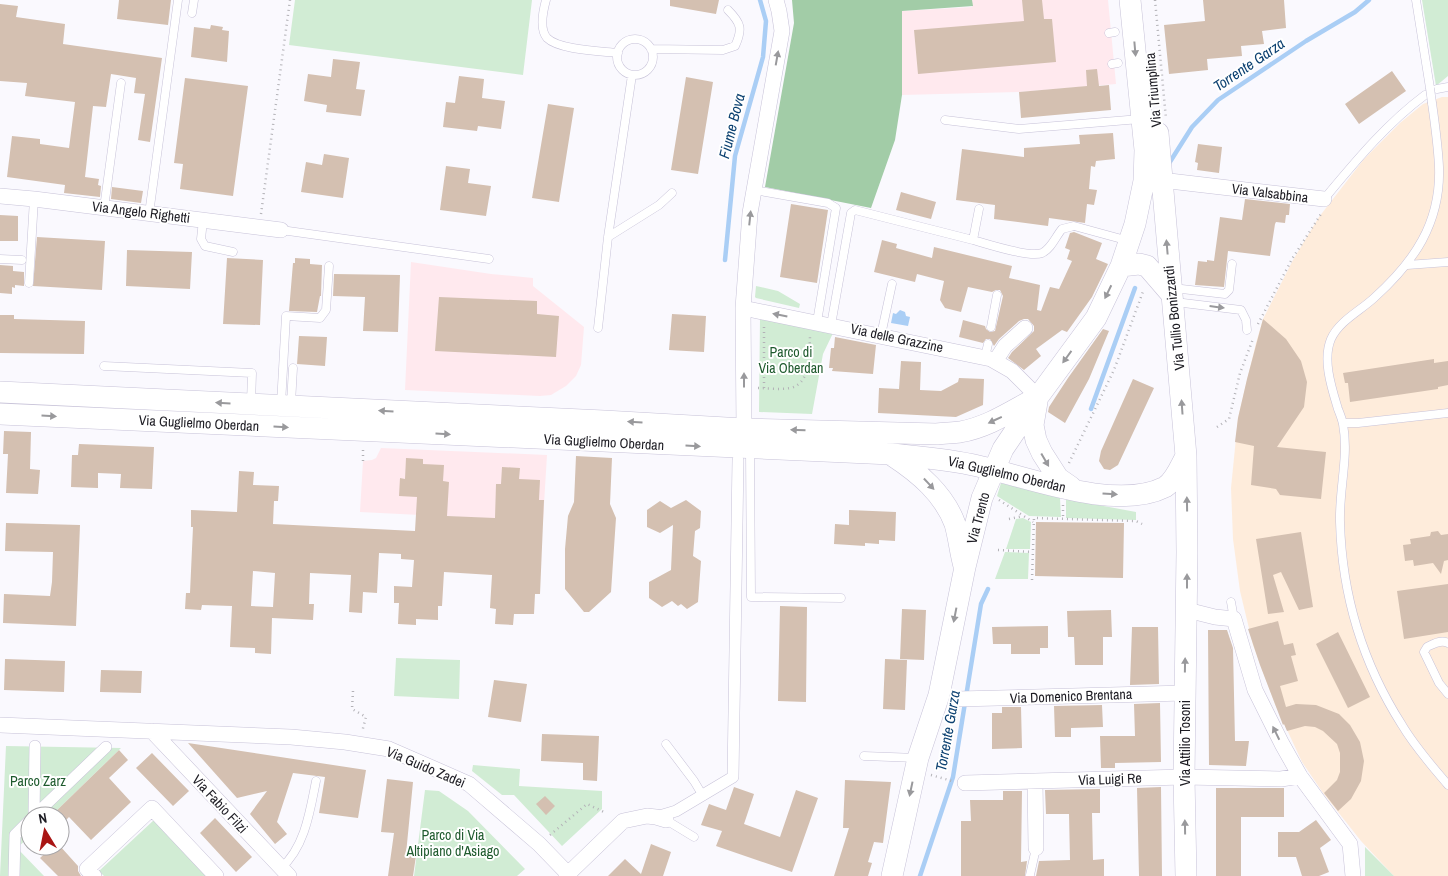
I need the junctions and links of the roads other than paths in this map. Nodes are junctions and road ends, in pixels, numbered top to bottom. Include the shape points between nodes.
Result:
1 (178, 0) edge
2 (194, 0) edge
3 (546, 0) edge
4 (776, 0) edge
5 (1130, 0) edge
6 (1145, 0) edge
7 (1416, 0) edge
8 (728, 10) dead end
9 (192, 13) dead end
10 (652, 48) junction
11 (618, 53) junction
12 (632, 75) junction
13 (121, 83) dead end
14 (1439, 88) edge
15 (1425, 95) dead end
16 (1142, 119) junction
17 (945, 120) dead end
18 (1145, 163) joint
19 (1162, 180) junction
20 (754, 190) junction
21 (672, 193) dead end
22 (0, 196) edge
23 (34, 199) junction
24 (1324, 199) joint
25 (104, 208) junction
26 (979, 209) dead end
27 (149, 214) junction
28 (203, 220) junction
29 (281, 230) joint
30 (608, 237) junction
31 (974, 240) junction
32 (1129, 241) junction
33 (233, 252) dead end
34 (0, 259) edge
35 (488, 259) dead end
36 (22, 260) dead end
37 (1448, 262) edge
38 (1232, 264) dead end
39 (1407, 265) junction
40 (329, 266) dead end
41 (1121, 266) junction
42 (29, 283) dead end
43 (892, 284) dead end
44 (997, 295) dead end
45 (1172, 295) junction
46 (743, 308) junction
47 (991, 327) dead end
48 (598, 328) dead end
49 (819, 328) junction
50 (1025, 328) dead end
51 (1248, 330) dead end
52 (881, 335) junction
53 (990, 354) junction
54 (104, 366) dead end
55 (293, 368) dead end
56 (0, 392) edge
57 (1038, 396) junction
58 (251, 404) junction
59 (286, 406) junction
60 (1448, 413) edge
61 (0, 414) edge
62 (1343, 423) junction
63 (744, 446) junction
64 (891, 454) junction
65 (1186, 456) junction
66 (993, 470) junction
67 (1078, 491) junction
68 (965, 567) junction
69 (840, 598) dead end
70 (1231, 602) dead end
71 (1187, 610) junction
72 (1234, 619) junction
73 (1448, 643) edge
74 (1185, 692) junction
75 (1448, 694) edge
76 (958, 699) dead end
77 (0, 725) edge
78 (155, 732) junction
79 (666, 744) dead end
80 (35, 746) dead end
81 (106, 747) dead end
82 (864, 756) dead end
83 (918, 758) junction
84 (1300, 776) junction
85 (1184, 777) junction
86 (316, 781) dead end
87 (1035, 782) junction
88 (964, 783) dead end
89 (1448, 785) edge
90 (703, 796) junction
91 (34, 806) edge
92 (44, 806) edge
93 (661, 818) junction
94 (20, 830) edge
95 (694, 836) dead end
96 (1036, 848) joint
97 (14, 871) edge
98 (285, 872) edge
99 (568, 875) edge
100 (1030, 875) edge
101 (24, 876) edge
102 (94, 876) edge
103 (216, 876) edge
104 (892, 876) edge
105 (1186, 876) edge
106 (1353, 876) edge

1 - 27 lane
2 - 9 lane
3 - 11 lane via 543,12 546,37 556,44
20 -> 4 street via 782,31
5 -> 16 main road, Via Triumplina
6 - 19 main road, Via Triumplina
7 - 14 lane
8 - 10 lane via 738,21 740,34 735,46 723,50
10 - 11 lane via 646,42 630,40
10 - 12 lane via 654,56 648,71
11 - 12 lane via 619,66
12 - 30 lane
13 - 25 lane
14 - 39 lane, bridge via 1432,103 1439,168 1436,194 1428,227
15 - 24 lane, Via Valsabbina via 1368,148
16 - 17 lane via 1019,129
16 - 18 main road, Via Triumplina
18 - 32 main road, Via Trento via 1144,181
19 - 24 street, Via Valsabbina
45 -> 19 main road, Via Tullio Bonizzardi
46 -> 20 street
20 - 49 lane via 828,203 836,208
21 - 30 lane via 660,205
22 - 23 street, Via Angelo Righetti
23 - 25 street, Via Angelo Righetti
23 - 42 lane
25 - 27 street, Via Angelo Righetti
26 - 31 lane
27 - 28 street, Via Angelo Righetti
28 - 29 street, Via Angelo Righetti
28 - 33 lane via 201,239 205,246
29 - 35 lane
30 - 48 lane
31 - 32 lane via 1035,254 1048,248 1062,228 1074,226
31 - 49 lane via 855,210 851,213
32 - 41 main road, Via Trento
34 - 36 lane
37 - 39 lane
38 - 45 lane via 1229,290 1225,294
39 - 62 lane via 1343,323 1331,338 1328,367
40 - 59 lane via 326,310 320,318 286,316
41 - 45 main road via 1147,266
41 -> 57 main road, Via Trento via 1096,318
43 - 52 lane
44 - 47 lane
45 -> 51 lane via 1241,310
65 -> 45 main road, Via Tullio Bonizzardi
49 -> 46 street, Via delle Grazzine
63 -> 46 street
49 - 52 street, Via delle Grazzine
50 - 53 street via 1005,346
52 - 53 street, Via delle Grazzine
53 - 57 street, Via delle Grazzine
54 - 58 lane via 252,373
55 - 59 lane
58 -> 56 main road, Via Guglielmo Oberdan
57 -> 63 main road, Via Guglielmo Oberdan via 998,419 960,432
57 - 66 main road, Via Trento
57 -> 67 main road via 1032,425 1042,454 1058,478
58 - 59 main road, Via Guglielmo Oberdan
63 -> 59 main road, Via Guglielmo Oberdan
60 - 62 lane
61 -> 63 main road, Via Guglielmo Oberdan
62 - 89 lane via 1345,453 1341,542 1354,617 1364,650 1401,725
63 - 64 main road, Via Guglielmo Oberdan
63 - 69 lane via 751,597
63 - 90 street via 733,777
64 - 66 main road, Via Guglielmo Oberdan via 945,459
64 -> 68 main road via 917,471 947,507
67 -> 65 main road, Via Guglielmo Oberdan via 1112,495 1155,491 1167,486
71 -> 65 main road, Via Tullio Bonizzardi
66 - 67 main road, Via Guglielmo Oberdan
66 - 68 main road, Via Trento via 982,498
68 -> 83 main road, Via Trento via 939,696
70 - 72 lane
71 - 72 street
74 -> 71 main road, Via Attilio Tosoni
84 -> 72 street via 1255,690
73 - 75 lane via 1437,642 1424,652
74 - 76 street, Via Domenico Brentana
74 - 85 main road, Via Attilio Tosoni
77 - 78 street
78 - 98 street, Via Fabio Filzi
78 - 99 street, Via Guido Zadei via 292,737 389,749 469,784 539,844
79 - 90 lane
80 - 91 street
81 - 92 street
82 - 83 lane
83 -> 104 main road, Via Trento
84 - 85 street, Via Luigi Re via 1281,779
84 - 106 street via 1350,844
85 - 87 street, Via Luigi Re
105 -> 85 main road, Via Attilio Tosoni
86 - 98 lane via 304,832
87 - 88 street, Via Luigi Re
87 - 96 street
90 - 93 street
93 - 95 lane
93 - 99 street via 647,816 623,821
94 - 97 street via 15,835
96 - 100 lane
97 - 101 street
102 - 103 street via 87,869 152,808

